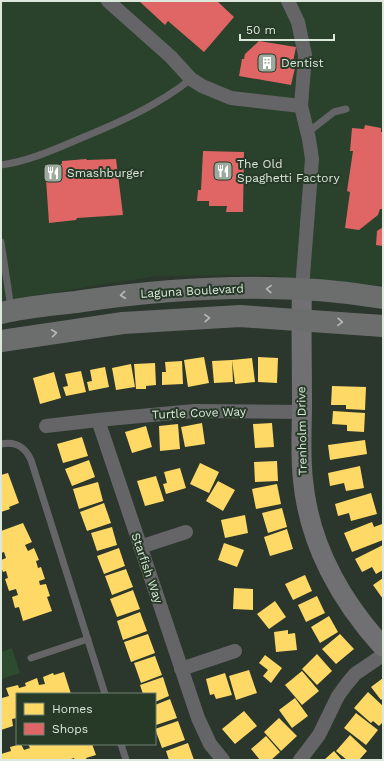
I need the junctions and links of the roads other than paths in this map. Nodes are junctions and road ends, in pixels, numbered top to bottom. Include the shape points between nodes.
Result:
1 (108, 1) edge
2 (288, 1) edge
3 (191, 79) junction
4 (301, 106) junction
5 (346, 109) dead end
6 (307, 133) junction
7 (1, 165) edge
8 (1, 242) edge
9 (302, 289) junction
10 (383, 298) edge
11 (4, 316) edge
12 (301, 321) junction
13 (383, 326) edge
14 (1, 341) edge
15 (302, 412) junction
16 (98, 420) junction
17 (46, 426) dead end
18 (2, 442) edge
19 (186, 532) dead end
20 (140, 547) junction
21 (88, 639) junction
22 (383, 647) edge
23 (235, 651) dead end
24 (383, 655) edge
25 (31, 658) dead end
26 (181, 669) junction
27 (105, 693) edge
28 (121, 745) edge
29 (126, 760) edge
30 (222, 760) edge
31 (300, 760) edge

1 - 3 street via 171,57
2 - 4 street via 298,22 305,55
3 - 4 street via 231,98
3 - 7 lane via 114,124 25,161
4 - 6 street
5 - 6 lane via 334,112
6 - 9 street via 312,159
8 - 11 lane
9 - 10 main road, Laguna Boulevard
9 -> 11 main road, Laguna Boulevard via 177,290 119,296
9 - 12 street, Trenholm Drive
12 -> 13 main road
14 -> 12 main road via 123,323 240,316
12 - 15 street, Trenholm Drive
15 - 16 street, Turtle Cove Way via 194,412
15 - 22 street, Trenholm Drive via 303,480 316,540 342,595
16 - 17 street
16 - 20 street, Starfish Way
18 - 21 lane via 20,446 26,450 31,460
19 - 20 street
20 - 26 street, Starfish Way
21 - 25 lane
21 - 27 lane
23 - 26 street
24 - 31 street via 355,674 346,685 319,735
26 - 30 street, Starfish Way via 203,732
28 - 29 lane

